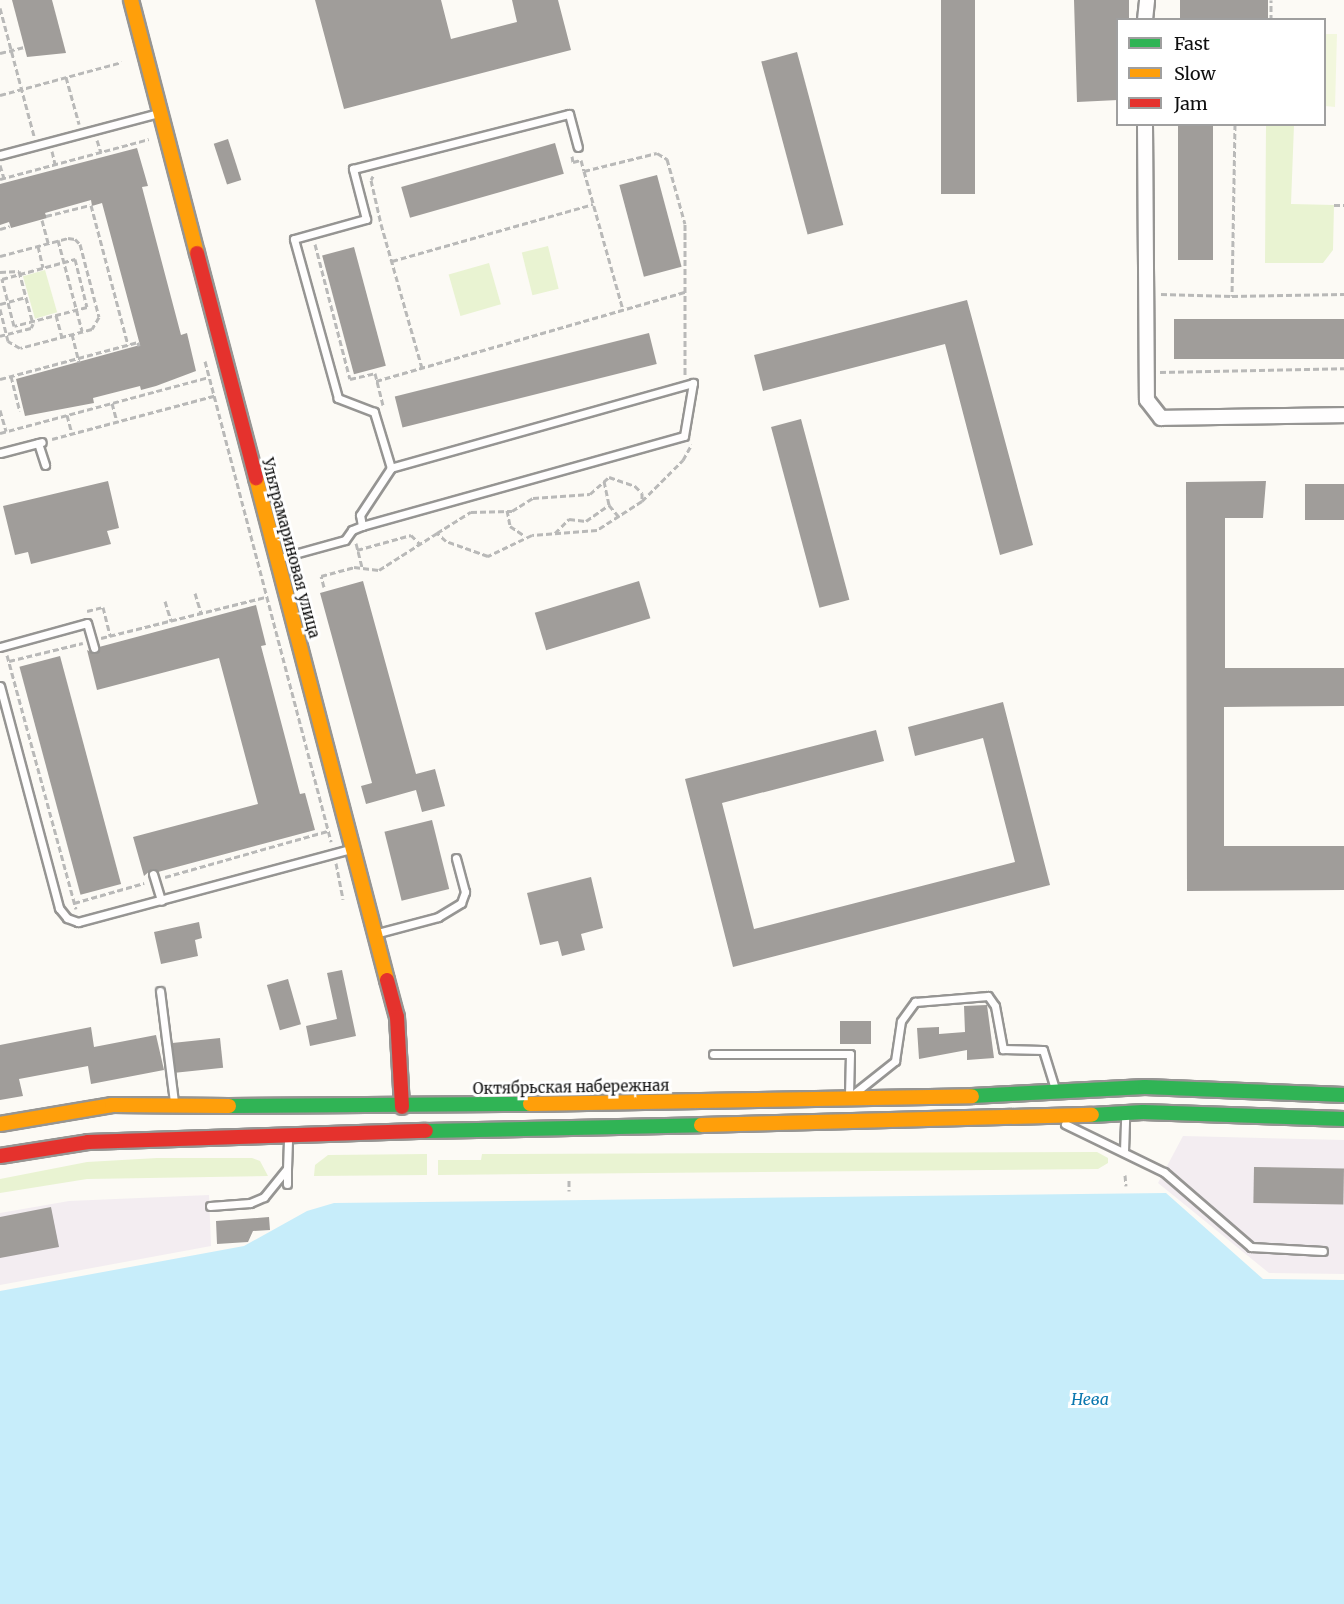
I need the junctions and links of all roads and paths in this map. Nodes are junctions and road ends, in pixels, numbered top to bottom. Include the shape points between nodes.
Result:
1 (131, 0) edge
2 (1147, 0) edge
3 (1271, 0) edge
4 (0, 8) edge
5 (1145, 18) edge
6 (1271, 18) edge
7 (24, 46) dead end
8 (11, 50) junction
9 (0, 53) edge
10 (122, 62) dead end
11 (66, 77) junction
12 (21, 89) junction
13 (0, 95) edge
14 (159, 113) junction
15 (1145, 126) edge
16 (1235, 126) edge
17 (95, 130) junction
18 (149, 139) dead end
19 (23, 141) dead end
20 (578, 147) joint
21 (101, 152) junction
22 (571, 152) dead end
23 (0, 155) edge
24 (89, 155) junction
25 (90, 160) dead end
26 (581, 160) junction
27 (0, 164) edge
28 (29, 171) junction
29 (584, 171) junction
30 (375, 174) dead end
31 (31, 176) dead end
32 (2, 178) edge
33 (593, 204) junction
34 (1334, 205) dead end
35 (1344, 205) edge
36 (46, 216) dead end
37 (42, 220) dead end
38 (381, 224) junction
39 (10, 226) dead end
40 (371, 227) dead end
41 (0, 229) edge
42 (58, 240) junction
43 (319, 242) dead end
44 (48, 243) junction
45 (38, 246) junction
46 (0, 256) edge
47 (392, 261) junction
48 (64, 262) junction
49 (43, 268) junction
50 (0, 272) edge
51 (20, 274) junction
52 (685, 292) junction
53 (1156, 294) dead end
54 (1344, 294) edge
55 (1233, 296) junction
56 (26, 297) junction
57 (8, 302) junction
58 (0, 304) edge
59 (0, 309) edge
60 (76, 310) junction
61 (623, 310) junction
62 (56, 315) junction
63 (33, 321) junction
64 (82, 332) junction
65 (72, 334) junction
66 (7, 335) junction
67 (0, 336) edge
68 (62, 337) junction
69 (128, 345) junction
70 (139, 346) dead end
71 (79, 360) junction
72 (422, 368) junction
73 (1344, 368) edge
74 (1155, 373) dead end
75 (692, 375) dead end
76 (11, 376) junction
77 (685, 376) junction
78 (209, 377) dead end
79 (0, 379) edge
80 (674, 380) dead end
81 (376, 381) junction
82 (150, 388) dead end
83 (231, 392) junction
84 (151, 393) junction
85 (112, 403) junction
86 (91, 404) dead end
87 (92, 409) junction
88 (0, 410) edge
89 (20, 411) dead end
90 (385, 414) dead end
91 (67, 415) junction
92 (1344, 415) edge
93 (117, 422) junction
94 (6, 431) junction
95 (0, 433) edge
96 (72, 434) junction
97 (696, 438) dead end
98 (40, 442) junction
99 (0, 453) edge
100 (45, 465) dead end
101 (391, 468) junction
102 (604, 479) junction
103 (642, 501) junction
104 (609, 505) junction
105 (507, 510) junction
106 (619, 517) junction
107 (362, 526) junction
108 (352, 530) junction
109 (437, 533) junction
110 (553, 534) junction
111 (526, 536) junction
112 (420, 544) junction
113 (357, 550) junction
114 (277, 559) junction
115 (362, 567) junction
116 (324, 587) dead end
117 (195, 593) dead end
118 (267, 597) dead end
119 (165, 601) dead end
120 (201, 613) junction
121 (171, 621) junction
122 (93, 644) junction
123 (3, 646) edge
124 (9, 661) junction
125 (0, 686) edge
126 (328, 831) dead end
127 (353, 849) junction
128 (456, 858) dead end
129 (154, 877) junction
130 (161, 901) junction
131 (74, 903) junction
132 (78, 922) junction
133 (375, 933) junction
134 (160, 991) dead end
135 (713, 1054) dead end
136 (1056, 1094) junction
137 (1344, 1095) edge
138 (849, 1097) junction
139 (174, 1107) junction
140 (402, 1107) junction
141 (1125, 1116) junction
142 (1052, 1118) junction
143 (1344, 1119) edge
144 (0, 1124) edge
145 (288, 1134) junction
146 (1124, 1151) junction
147 (0, 1156) edge
148 (287, 1169) junction
149 (1125, 1175) dead end
150 (569, 1180) dead end
151 (287, 1184) dead end
152 (1126, 1186) dead end
153 (569, 1191) dead end
154 (210, 1206) dead end
155 (1323, 1251) dead end

1 - 14 main road, Ультрамариновая улица
2 - 5 street
3 - 6 path
4 - 8 path
7 - 8 path
8 - 9 path
8 - 12 path
10 - 11 path
11 - 12 path
11 - 17 path via 79,124 92,121
12 - 13 path
12 - 19 path via 34,138
14 - 17 lane
14 - 83 main road, Ультрамариновая улица
15 - 92 street via 1147,400 1161,418
16 - 55 path
17 - 21 path
17 - 23 lane
18 - 21 path
20 - 26 path
20 - 101 lane via 570,114 353,169 366,219 294,239 338,398 374,412
21 - 24 path
22 - 26 path via 573,162
24 - 25 path
24 - 28 path
26 - 29 path
27 - 32 path
28 - 31 path
28 - 32 path
29 - 33 path
29 - 52 path via 657,153 668,159 685,224
30 - 38 path via 370,180
33 - 47 path
33 - 61 path
34 - 35 path
36 - 69 path via 91,204
37 - 44 path
38 - 40 path
38 - 47 path
39 - 41 path
42 - 44 path
42 - 48 path
42 - 64 path via 68,238 80,244 99,317 92,329
43 - 81 path via 315,248 350,379 375,373
44 - 45 path
45 - 46 path
45 - 49 path
47 - 72 path
48 - 49 path
48 - 60 path
48 - 60 path via 75,259 87,307
49 - 51 path
50 - 51 path via 15,268
51 - 56 path
51 - 57 path via 2,279
52 - 61 path
52 - 77 path
53 - 55 path
54 - 55 path
56 - 57 path
56 - 63 path
57 - 58 path
57 - 63 path via 14,326
59 - 66 path
60 - 62 path
60 - 64 path
61 - 72 path
62 - 63 path
62 - 68 path
63 - 66 path via 31,328
64 - 65 path
65 - 68 path
65 - 71 path
66 - 67 path
66 - 68 path via 13,346 20,348
69 - 70 path via 138,342
69 - 71 path
71 - 76 path
72 - 81 path
73 - 74 path
75 - 77 path
76 - 79 path
76 - 89 path
77 - 80 path
78 - 84 path
81 - 90 path
82 - 84 path
83 - 93 path
83 - 114 main road, Ультрамариновая улица
84 - 85 path
85 - 87 path
85 - 93 path
86 - 87 path
87 - 91 path
88 - 94 path
91 - 94 path
91 - 96 path
93 - 96 path
94 - 95 path
96 - 98 path
97 - 103 path via 683,460
98 - 99 lane
98 - 100 lane
101 - 107 lane via 360,516
101 - 107 lane via 693,383 684,436
102 - 103 path via 609,477 635,486
102 - 104 path
102 - 105 path via 590,494 533,498 520,509
103 - 106 path
104 - 106 path
104 - 110 path via 586,521 569,519
105 - 109 path via 471,512
105 - 111 path via 510,526
106 - 110 path via 588,534
107 - 108 lane
108 - 113 path
108 - 114 lane via 345,540
109 - 111 path via 446,542 488,556
109 - 112 path
110 - 111 path
112 - 113 path via 411,535
112 - 115 path via 379,570
113 - 115 path
114 - 127 main road, Ультрамариновая улица
115 - 116 path via 321,576
117 - 120 path
118 - 120 path
119 - 121 path
120 - 121 path
121 - 122 path
122 - 123 lane via 87,623
122 - 124 path
123 - 124 path
124 - 131 path
125 - 132 lane via 59,908 66,918
126 - 129 path
127 - 130 lane
127 - 133 main road, Ультрамариновая улица
128 - 133 lane via 465,892 461,903 438,917
129 - 130 lane
129 - 131 path
130 - 132 lane
131 - 132 path
133 - 140 main road, Ультрамариновая улица via 397,1017
134 - 139 lane
135 - 138 lane via 850,1054
136 - 137 main road, Октябрьская набережная via 1145,1087
136 - 138 main road, Октябрьская набережная
136 - 138 lane via 1043,1050 1003,1049 995,1006 988,996 915,1002 901,1021 895,1060
138 - 140 main road, Октябрьская набережная
139 - 140 main road, Октябрьская набережная
139 - 144 main road, Октябрьская набережная via 103,1106
141 - 142 main road
141 - 143 main road via 1143,1112
141 - 146 lane
142 - 145 main road
142 - 146 lane
145 - 147 main road via 88,1142
145 - 148 lane
146 - 155 lane via 1164,1172 1251,1247
148 - 151 lane
148 - 154 lane via 264,1197 250,1203
149 - 152 path
150 - 153 path

